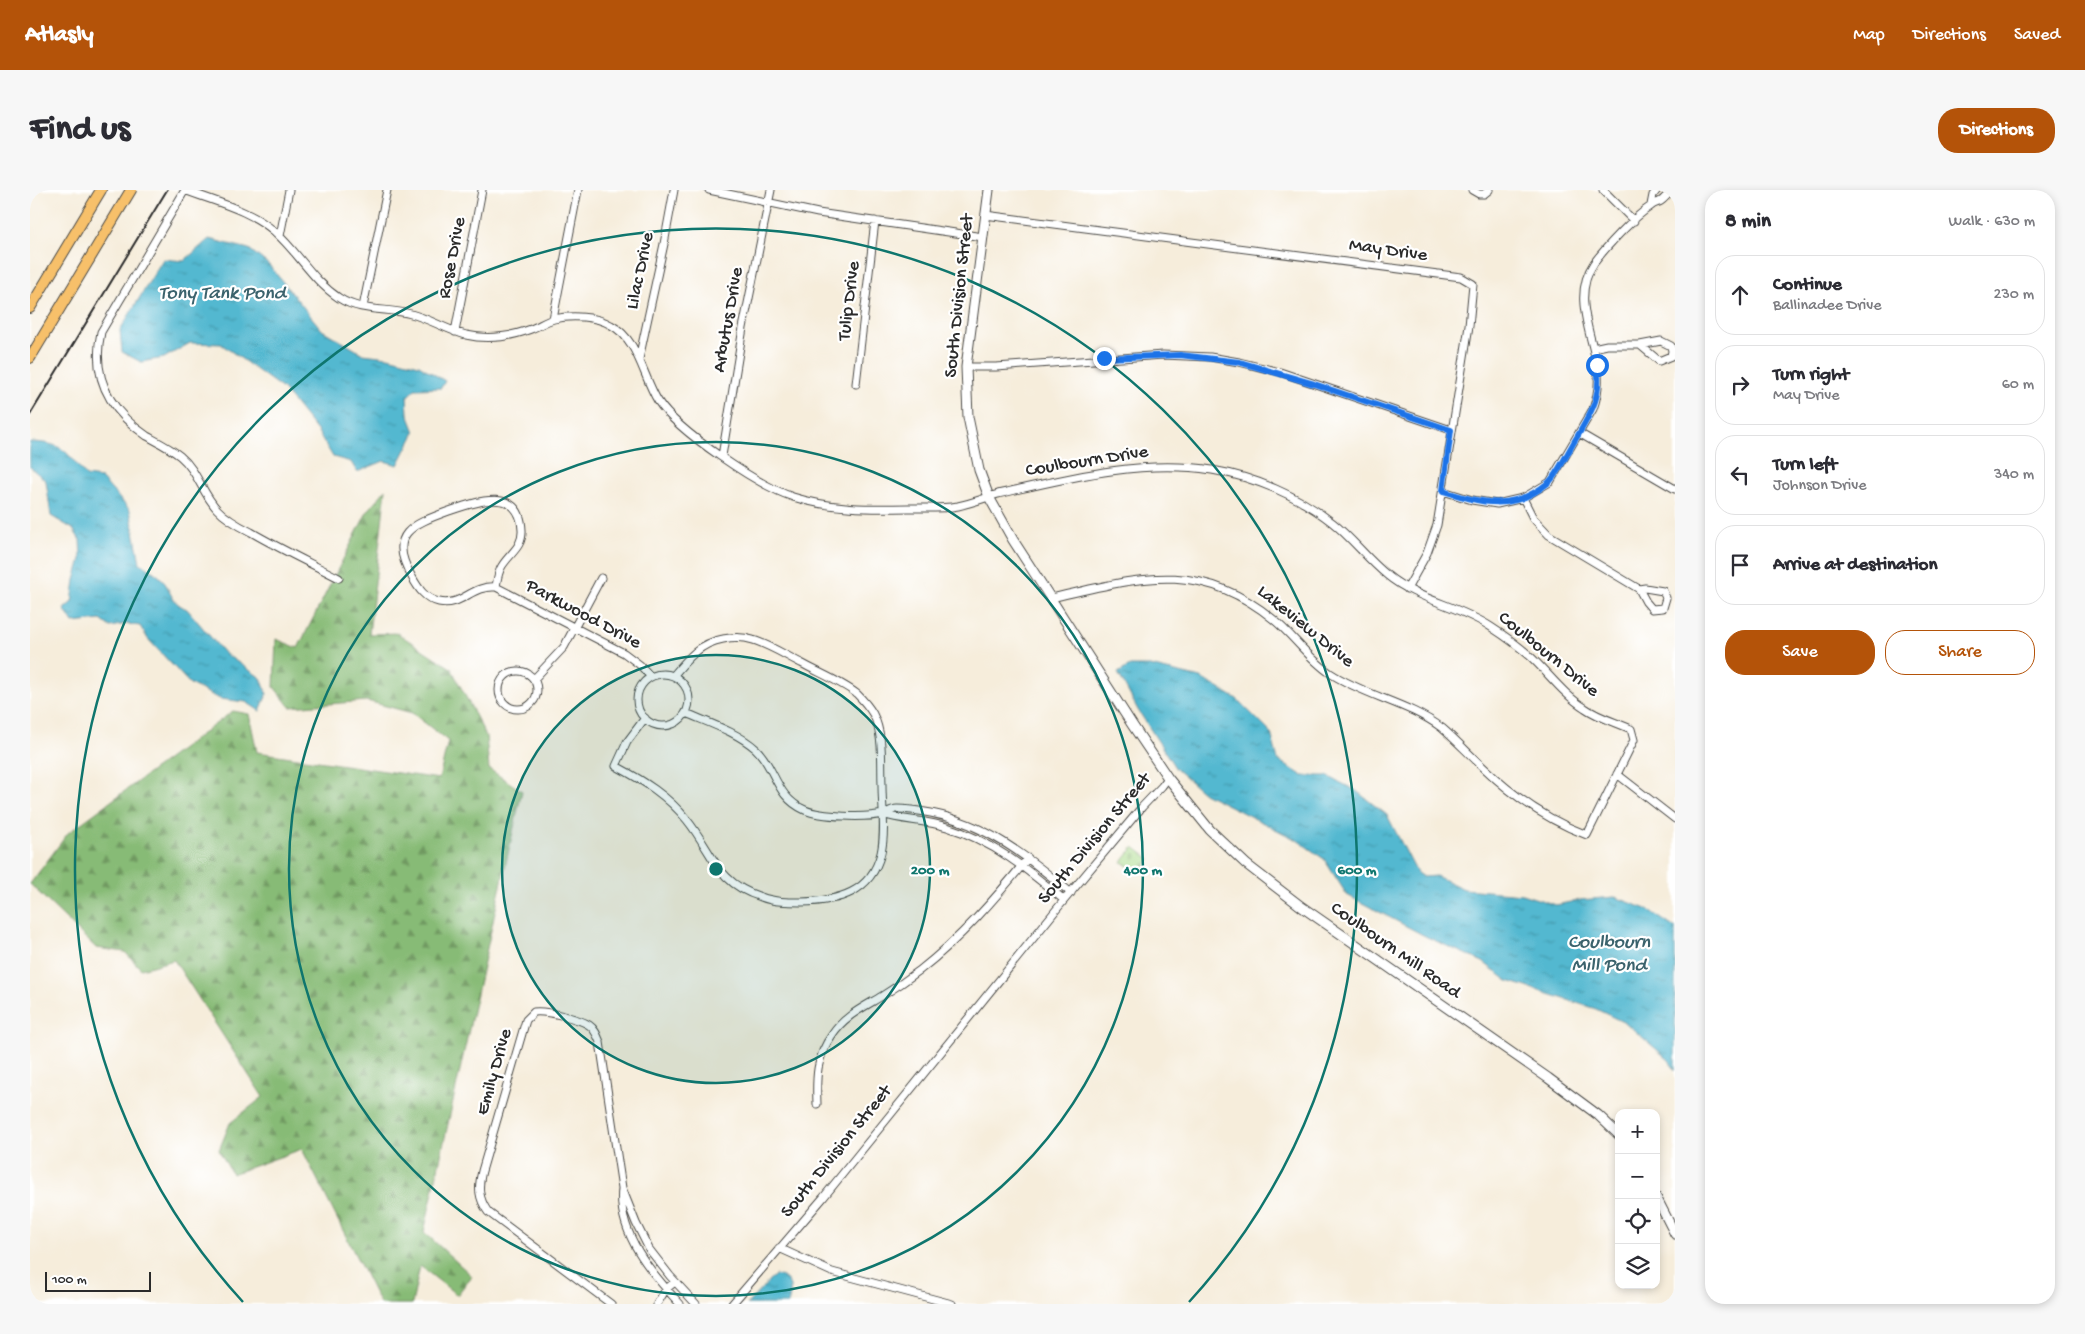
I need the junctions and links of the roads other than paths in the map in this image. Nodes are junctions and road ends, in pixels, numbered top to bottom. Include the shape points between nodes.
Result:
1 (101, 190) edge
2 (131, 190) edge
3 (185, 190) edge
4 (289, 190) edge
5 (387, 190) edge
6 (482, 190) edge
7 (578, 190) edge
8 (674, 190) edge
9 (709, 190) edge
10 (770, 190) edge
11 (989, 190) edge
12 (1472, 190) edge
13 (1489, 190) edge
14 (1603, 190) edge
15 (1657, 190) edge
16 (1672, 190) edge
17 (768, 202) junction
18 (1652, 205) junction
19 (985, 215) junction
20 (875, 221) junction
21 (1634, 221) junction
22 (280, 236) junction
23 (983, 236) junction
24 (363, 307) junction
25 (30, 308) edge
26 (553, 319) junction
27 (455, 332) junction
28 (1640, 345) dead end
29 (1593, 348) junction
30 (30, 358) edge
31 (639, 359) junction
32 (966, 367) junction
33 (856, 384) dead end
34 (1451, 430) junction
35 (1579, 433) junction
36 (722, 456) junction
37 (1675, 489) edge
38 (1443, 491) junction
39 (989, 496) junction
40 (1523, 498) junction
41 (340, 578) dead end
42 (601, 578) dead end
43 (496, 588) junction
44 (1407, 589) junction
45 (1639, 589) dead end
46 (1051, 598) junction
47 (576, 628) junction
48 (673, 676) junction
49 (651, 677) junction
50 (534, 679) junction
51 (686, 713) junction
52 (645, 718) junction
53 (1617, 774) junction
54 (1168, 778) junction
55 (882, 814) junction
56 (1675, 819) edge
57 (1028, 858) junction
58 (1022, 865) junction
59 (1070, 893) junction
60 (1064, 900) junction
61 (818, 1104) dead end
62 (1615, 1131) edge
63 (622, 1188) junction
64 (1657, 1199) edge
65 (1675, 1234) edge
66 (779, 1248) junction
67 (675, 1282) junction
68 (666, 1289) junction
69 (612, 1304) edge
70 (657, 1304) edge
71 (680, 1304) edge
72 (696, 1304) edge
73 (732, 1304) edge
74 (952, 1304) edge

1 - 25 main road
2 - 30 main road
3 - 22 street via 240,211
3 - 41 street via 101,332 97,358 103,386 111,402 133,425 180,456 224,515
4 - 22 street
5 - 24 street
6 - 27 street, Rose Drive
7 - 26 street
8 - 31 street, Lilac Drive
9 - 17 street
10 - 17 street, Arbutus Drive
11 - 19 street, South Division Street
12 - 13 street via 1479,194
14 - 21 street
15 - 18 street
16 - 18 street
17 - 20 street
17 - 36 street, Arbutus Drive
18 - 21 street
19 - 23 street, South Division Street
19 - 34 street, May Drive via 1461,277 1473,284
20 - 23 street
20 - 33 street, Tulip Drive
21 - 29 street via 1594,264 1588,276 1583,306
22 - 24 street via 302,264 332,293 351,305
23 - 32 street, South Division Street
24 - 27 street via 414,315
26 - 27 street via 529,330 500,337
26 - 31 street, Coulbourn Drive via 607,322 625,336
28 - 29 street
29 - 35 street via 1599,377 1597,396
31 - 36 street, Coulbourn Drive via 656,398 667,414
32 - 34 street via 1163,355 1210,357 1274,371
32 - 39 street, South Division Street via 970,435
34 - 38 street, May Drive
35 - 37 street
35 - 40 street via 1550,482
36 - 39 street, Coulbourn Drive via 786,495 834,506 942,508
38 - 40 street via 1497,504
38 - 44 street, May Drive via 1437,525 1427,553
39 - 44 street, Coulbourn Drive via 1136,467 1174,466 1224,472 1288,494 1331,522 1386,574
39 - 46 street, South Division Street
40 - 45 street via 1549,535
42 - 47 street
43 - 43 street, Parkwood Drive via 475,590 455,602 431,600 420,590 405,566 402,553 406,534 419,522 480,500 508,504 518,515 522,534 518,548 501,569
43 - 47 street, Parkwood Drive
44 - 53 street, Coulbourn Drive via 1490,626 1530,657 1586,709 1631,729 1634,740
46 - 53 street, Lakeview Drive via 1161,577 1202,582 1232,591 1274,620 1330,673 1434,722 1484,769 1540,813 1586,835
46 - 54 street, South Division Street
47 - 49 street, Parkwood Drive via 624,653
47 - 50 street via 558,655
48 - 49 street via 658,674
48 - 51 street via 686,688 689,696
48 - 55 street via 702,647 722,639 743,638 762,643 855,693 873,714 879,732
49 - 52 street via 644,682 637,696
50 - 50 street via 536,697 529,706 516,710 501,700 499,687 510,672 524,671
51 - 52 street via 666,726
51 - 55 street via 751,745 762,756 780,790 803,809 833,816
52 - 55 street via 627,742 616,766 650,785 670,801 694,830 711,860 742,889 772,900 822,901 854,891 878,863 883,841
53 - 56 street
54 - 59 street, South Division Street
54 - 62 street, Coulbourn Mill Road via 1210,830 1246,864 1302,907 1548,1078
55 - 57 street via 907,809 954,819 987,832
55 - 58 street via 965,833
57 - 58 street
57 - 59 street
58 - 60 street
58 - 61 street via 977,918 947,947 902,983 840,1024 820,1057 816,1082
59 - 60 street, South Division Street
60 - 66 street, South Division Street
63 - 67 street, Emily Drive via 646,1243
63 - 68 street, Emily Drive via 620,1203 631,1234 650,1269
63 - 69 street, Emily Drive via 596,1033 587,1024 543,1011 534,1012 526,1020 482,1171 480,1198 488,1212
64 - 65 street
66 - 73 street, South Division Street
66 - 74 street via 832,1272
67 - 68 street
67 - 72 street, Emily Drive
68 - 70 street
68 - 71 street, Emily Drive

